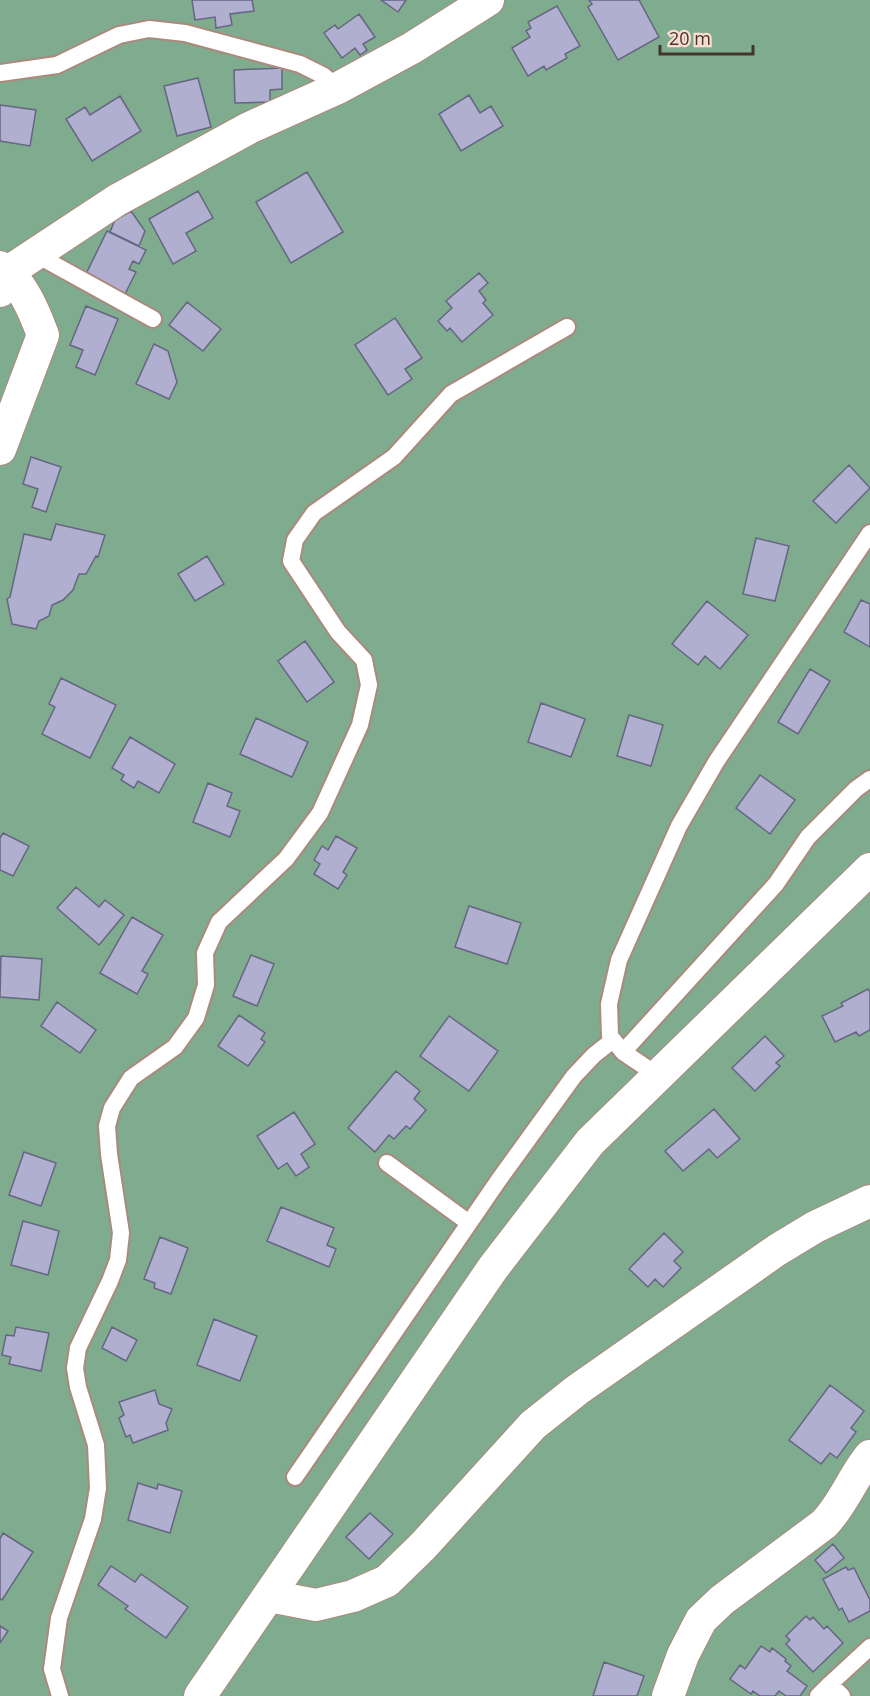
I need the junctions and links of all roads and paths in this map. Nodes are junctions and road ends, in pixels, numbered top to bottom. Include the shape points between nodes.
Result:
1 (488, 0) edge
2 (0, 73) edge
3 (338, 88) junction
4 (34, 254) junction
5 (3, 277) edge
6 (153, 319) dead end
7 (567, 327) dead end
8 (0, 449) edge
9 (870, 533) edge
10 (870, 779) edge
11 (870, 869) edge
12 (618, 1046) junction
13 (657, 1075) junction
14 (387, 1163) dead end
15 (870, 1201) edge
16 (469, 1223) junction
17 (870, 1456) edge
18 (295, 1477) dead end
19 (269, 1596) junction
20 (870, 1647) edge
21 (830, 1684) junction
22 (60, 1696) edge
23 (200, 1696) edge
24 (668, 1696) edge
25 (818, 1696) edge
26 (842, 1696) edge

1 - 3 street
2 - 3 lane via 57,65 119,35 149,29 185,33 300,64
3 - 4 street via 249,129 117,201
4 - 5 street
4 - 6 lane
5 - 8 street via 32,307 43,335
7 - 22 lane via 451,394 393,457 314,513 295,540 291,561 338,633 364,660 369,686 360,725 321,813 286,859 219,922 205,954 206,985 196,1018 175,1047 131,1078 112,1108 107,1126 109,1154 121,1233 118,1260 78,1348 75,1368 96,1445 98,1488 93,1519 59,1618 52,1669
9 - 12 lane via 716,762 679,826 619,960 609,1004 610,1036
10 - 12 lane via 808,837 776,884
11 - 13 street
12 - 13 lane
12 - 16 lane via 594,1055 574,1076
13 - 19 street via 590,1142 493,1268
14 - 16 lane
15 - 19 street via 777,1250 532,1425 387,1581 353,1596 316,1605
16 - 18 lane
17 - 24 street via 838,1509 824,1524 722,1599 701,1620
19 - 23 street
20 - 21 lane
21 - 25 lane
21 - 26 lane

